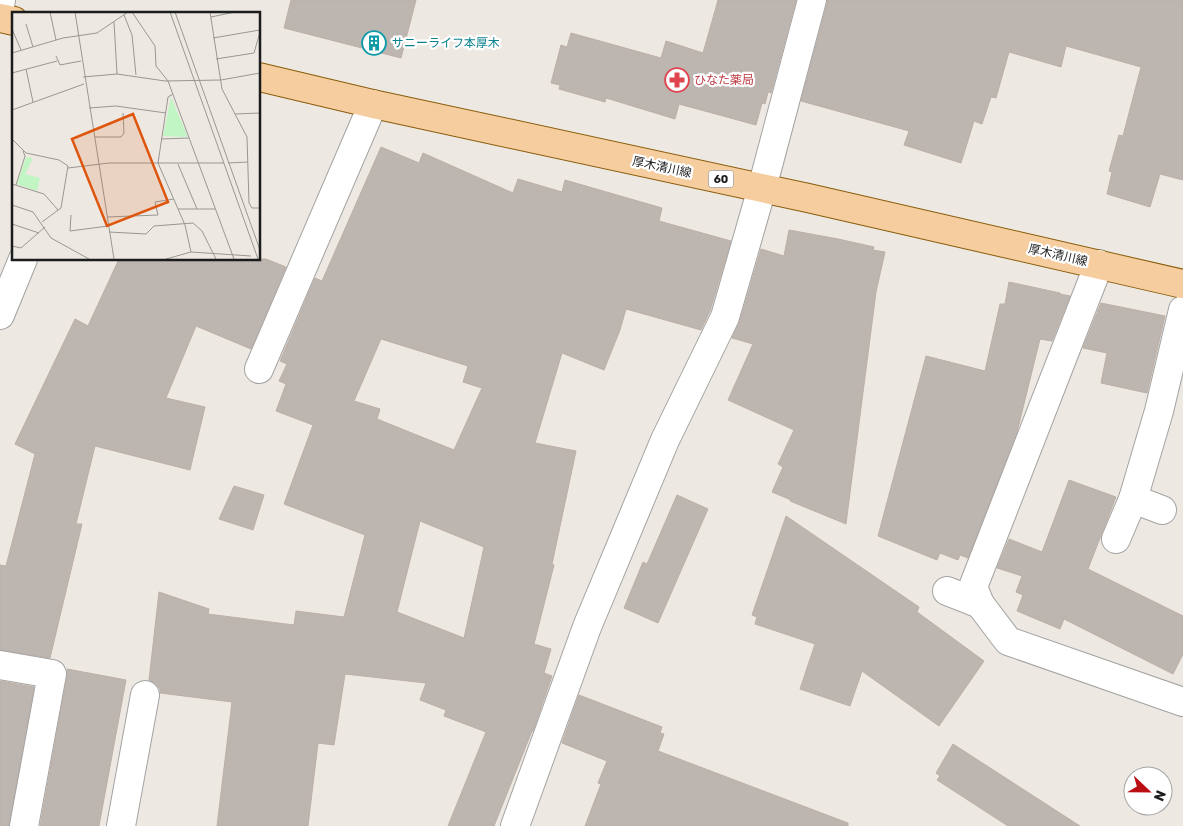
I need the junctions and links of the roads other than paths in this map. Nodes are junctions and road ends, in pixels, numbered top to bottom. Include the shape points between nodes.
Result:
1 (2, 0) edge
2 (812, 0) edge
3 (0, 6) edge
4 (260, 77) edge
5 (373, 104) junction
6 (762, 188) junction
7 (23, 260) edge
8 (1099, 264) junction
9 (1183, 284) edge
10 (1183, 310) edge
11 (0, 315) edge
12 (259, 369) dead end
13 (1133, 500) junction
14 (1162, 510) dead end
15 (1116, 539) dead end
16 (947, 592) dead end
17 (980, 604) junction
18 (0, 665) edge
19 (145, 695) dead end
20 (1183, 702) edge
21 (24, 826) edge
22 (121, 826) edge
23 (515, 826) edge

1 - 3 street
2 - 6 street
4 - 5 main road, 厚木清川線 / 60
5 - 6 main road, 厚木清川線 / 60
5 - 12 street
6 - 8 main road, 厚木清川線 / 60
6 - 23 street via 725,317 665,440 587,627
7 - 11 street
8 - 9 main road, 厚木清川線 / 60
8 - 17 street via 973,587
10 - 13 street
13 - 14 street
13 - 15 street
16 - 17 street
17 - 20 street via 1008,641
18 - 21 street via 52,674
19 - 22 street

